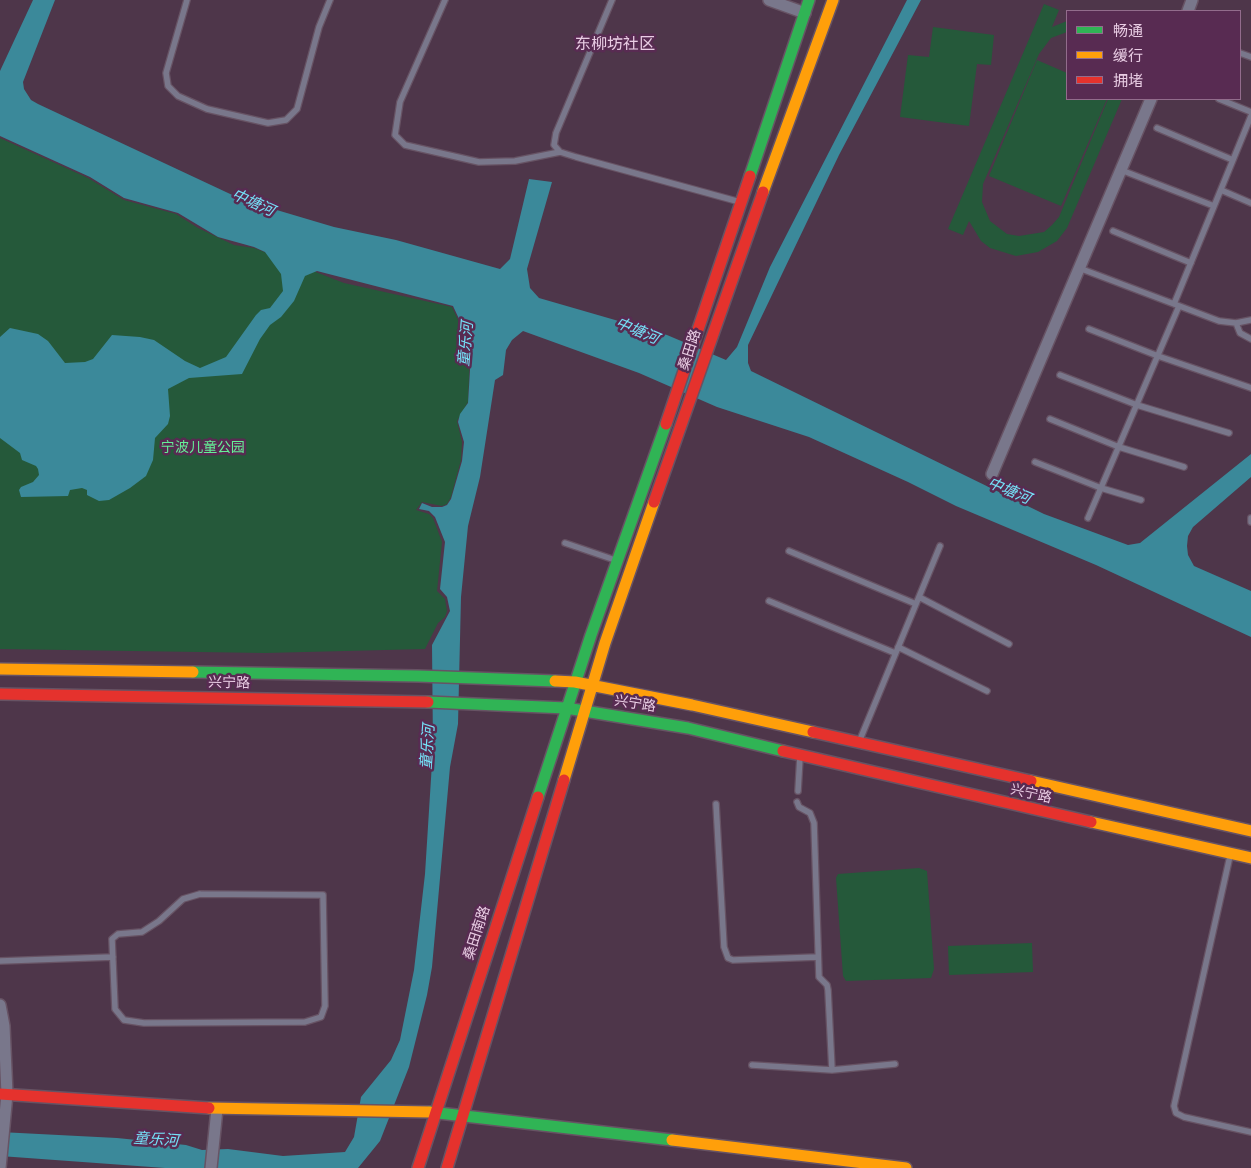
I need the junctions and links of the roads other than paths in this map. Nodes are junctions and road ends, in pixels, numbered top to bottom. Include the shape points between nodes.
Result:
1 (187, 0) edge
2 (330, 0) edge
3 (444, 0) edge
4 (612, 0) edge
5 (770, 0) edge
6 (809, 0) edge
7 (833, 0) edge
8 (805, 13) junction
9 (1151, 100) edge
10 (1221, 100) edge
11 (1251, 112) edge
12 (1251, 116) edge
13 (1157, 128) dead end
14 (560, 152) junction
15 (1233, 160) junction
16 (1121, 170) junction
17 (1221, 190) junction
18 (741, 202) junction
19 (1251, 204) edge
20 (1214, 206) junction
21 (1113, 230) dead end
22 (1191, 263) junction
23 (1079, 268) junction
24 (1177, 305) junction
25 (1251, 320) edge
26 (1236, 324) junction
27 (1089, 329) dead end
28 (1251, 339) edge
29 (1158, 356) junction
30 (1060, 375) dead end
31 (1251, 388) edge
32 (1137, 405) junction
33 (1050, 419) dead end
34 (1229, 433) dead end
35 (1119, 447) junction
36 (1035, 462) dead end
37 (1184, 467) dead end
38 (992, 474) dead end
39 (1101, 488) junction
40 (1141, 500) dead end
41 (1088, 518) dead end
42 (1251, 518) edge
43 (1251, 522) edge
44 (565, 543) dead end
45 (940, 546) dead end
46 (789, 552) dead end
47 (617, 561) junction
48 (919, 597) junction
49 (769, 601) dead end
50 (916, 604) junction
51 (1009, 644) dead end
52 (897, 650) junction
53 (0, 669) edge
54 (575, 682) junction
55 (592, 684) junction
56 (987, 691) dead end
57 (0, 694) edge
58 (566, 708) junction
59 (583, 711) junction
60 (858, 744) junction
61 (800, 755) junction
62 (798, 791) dead end
63 (797, 802) dead end
64 (716, 804) dead end
65 (1251, 831) edge
66 (1231, 854) junction
67 (1251, 858) edge
68 (112, 957) junction
69 (818, 957) junction
70 (0, 962) edge
71 (0, 1005) edge
72 (895, 1064) dead end
73 (752, 1065) dead end
74 (832, 1070) junction
75 (3, 1094) edge
76 (217, 1109) junction
77 (435, 1112) junction
78 (463, 1116) junction
79 (1251, 1132) edge
80 (0, 1168) edge
81 (211, 1168) edge
82 (418, 1168) edge
83 (447, 1168) edge
84 (906, 1168) edge

1 - 2 lane via 166,73 168,86 178,96 207,109 268,123 286,120 297,109 319,27
3 - 14 lane via 400,102 395,135 404,145 479,162 514,161
4 - 14 lane via 556,133 554,145
5 - 8 street
6 - 8 main road, 桑田路
7 - 55 main road, 桑田路 via 719,311
8 - 18 main road, 桑田路
9 - 16 street
10 - 11 lane
12 - 15 lane
13 - 15 lane
14 - 18 lane
15 - 17 lane
16 - 20 lane
16 - 23 street
17 - 19 lane
17 - 20 lane
18 - 47 main road, 桑田路
20 - 22 lane
21 - 22 lane
22 - 24 lane
23 - 24 lane
23 - 38 street
24 - 26 lane
24 - 29 lane
25 - 26 lane
26 - 28 lane via 1240,333
27 - 29 lane
29 - 31 lane
29 - 32 lane
30 - 32 lane
32 - 34 lane
32 - 35 lane
33 - 35 lane
35 - 37 lane
35 - 39 lane
36 - 39 lane
39 - 40 lane
39 - 41 lane
42 - 43 lane
44 - 47 lane
45 - 48 lane
46 - 50 lane
47 - 54 main road, 桑田路
48 - 50 lane
48 - 51 lane
49 - 52 lane
50 - 52 lane
52 - 56 lane
52 - 60 lane
53 - 54 main road, 兴宁路
54 - 55 main road, 兴宁路
54 - 58 main road, 桑田路
55 - 59 main road, 桑田路
55 - 60 main road, 兴宁路
57 - 58 main road, 兴宁路
58 - 59 main road, 兴宁路
58 - 77 main road, 桑田南路
59 - 61 main road, 兴宁路 via 688,728
59 - 78 main road
60 - 65 main road, 兴宁路
61 - 62 lane
61 - 66 main road, 兴宁路
63 - 69 lane via 799,807 810,813 814,823
64 - 69 lane via 724,947 728,958
66 - 67 main road, 兴宁路
66 - 79 lane via 1174,1106 1176,1113 1184,1118
68 - 68 lane via 115,1009 124,1020 144,1023 305,1022 321,1017 325,1006 323,895 200,894 183,899 159,922 142,932 118,934 112,939
68 - 70 lane
69 - 74 lane via 819,978 828,990
71 - 75 street via 4,1026
72 - 74 lane
73 - 74 lane
75 - 76 main road
75 - 80 street via 5,1120
76 - 77 main road
76 - 81 street
77 - 78 main road
77 - 82 main road, 桑田南路
78 - 83 main road
78 - 84 main road

